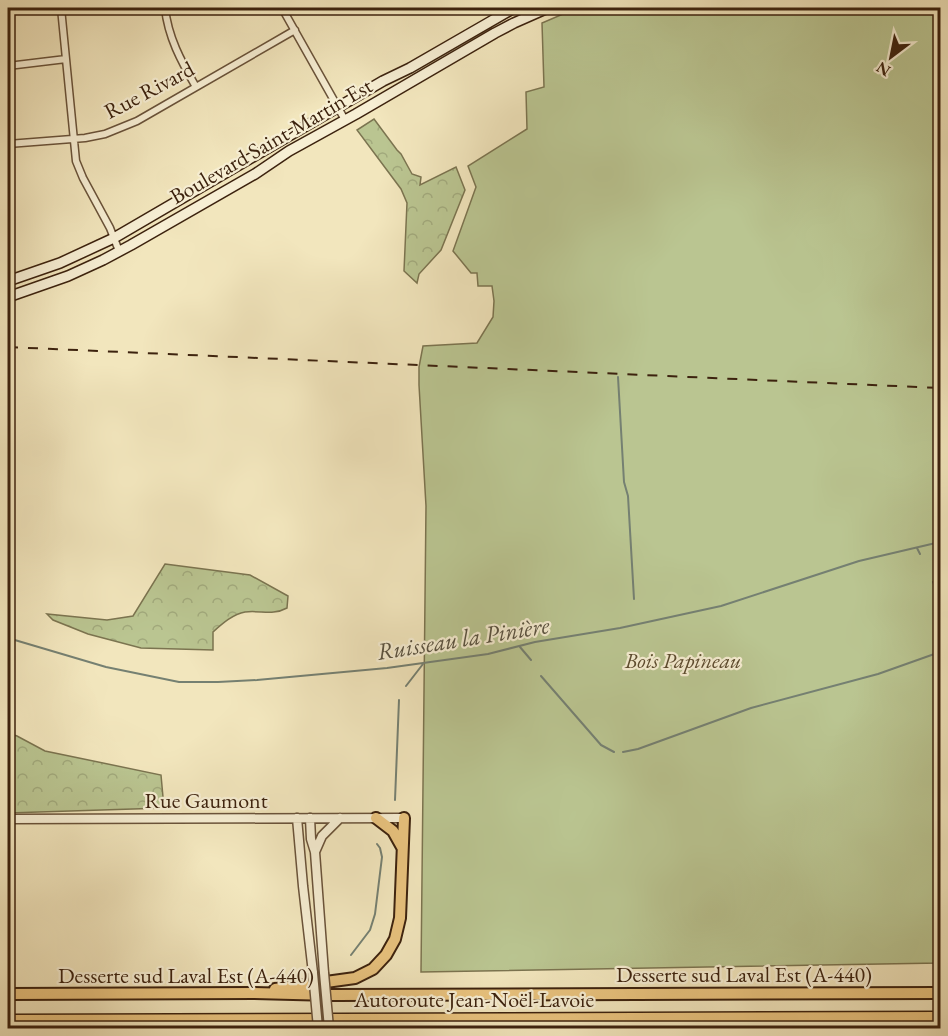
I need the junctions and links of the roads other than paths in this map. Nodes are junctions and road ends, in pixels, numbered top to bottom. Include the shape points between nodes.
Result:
1 (61, 8) edge
2 (170, 8) edge
3 (282, 8) edge
4 (514, 8) edge
5 (548, 8) edge
6 (165, 11) edge
7 (295, 30) junction
8 (459, 39) junction
9 (465, 50) junction
10 (66, 59) junction
11 (8, 66) edge
12 (398, 73) junction
13 (410, 82) junction
14 (196, 87) junction
15 (338, 108) junction
16 (345, 120) junction
17 (74, 139) junction
18 (8, 144) edge
19 (114, 238) junction
20 (119, 251) junction
21 (8, 281) edge
22 (8, 297) edge
23 (297, 818) junction
24 (310, 818) junction
25 (340, 818) junction
26 (376, 818) junction
27 (404, 818) joint
28 (8, 819) edge
29 (403, 850) junction
30 (315, 852) junction
31 (254, 993) junction
32 (940, 993) edge
33 (8, 994) edge
34 (940, 1018) edge
35 (8, 1022) edge
36 (318, 1029) edge
37 (329, 1029) edge

1 - 10 street
2 - 6 street
3 - 7 street
4 - 8 main road, Boulevard Saint-Martin Est
5 - 9 main road, Boulevard Saint-Martin Est
6 - 14 street via 178,57
7 - 14 street, Rue Rivard
7 - 15 street
8 - 9 main road
8 - 12 main road, Boulevard Saint-Martin Est
9 - 13 main road, Boulevard Saint-Martin Est
10 - 11 street
10 - 17 street
12 - 13 main road
12 - 15 main road, Boulevard Saint-Martin Est
13 - 16 main road, Boulevard Saint-Martin Est
14 - 17 street, Rue Rivard via 128,125
15 - 16 street
15 - 19 main road, Boulevard Saint-Martin Est
16 - 20 main road, Boulevard Saint-Martin Est
17 - 18 street, Rue Rivard
17 - 19 street via 78,166
19 - 20 street
19 - 21 main road, Boulevard Saint-Martin Est
20 - 22 main road, Boulevard Saint-Martin Est via 60,279
23 - 24 street, Rue Gaumont
23 - 28 street, Rue Gaumont
23 - 36 street, bridge
24 - 25 street, Rue Gaumont
24 - 30 street
25 - 26 street, Rue Gaumont
25 - 30 street via 322,836
26 - 27 street, Rue Gaumont
26 - 29 highway via 393,831
27 - 29 highway
29 - 31 highway via 398,932 377,965 348,980
30 - 37 street, bridge
31 - 32 highway, Desserte sud Laval Est (A-440)
31 - 33 highway, Desserte sud Laval Est (A-440)
34 - 35 highway, Autoroute Jean-Noël-Lavoie

